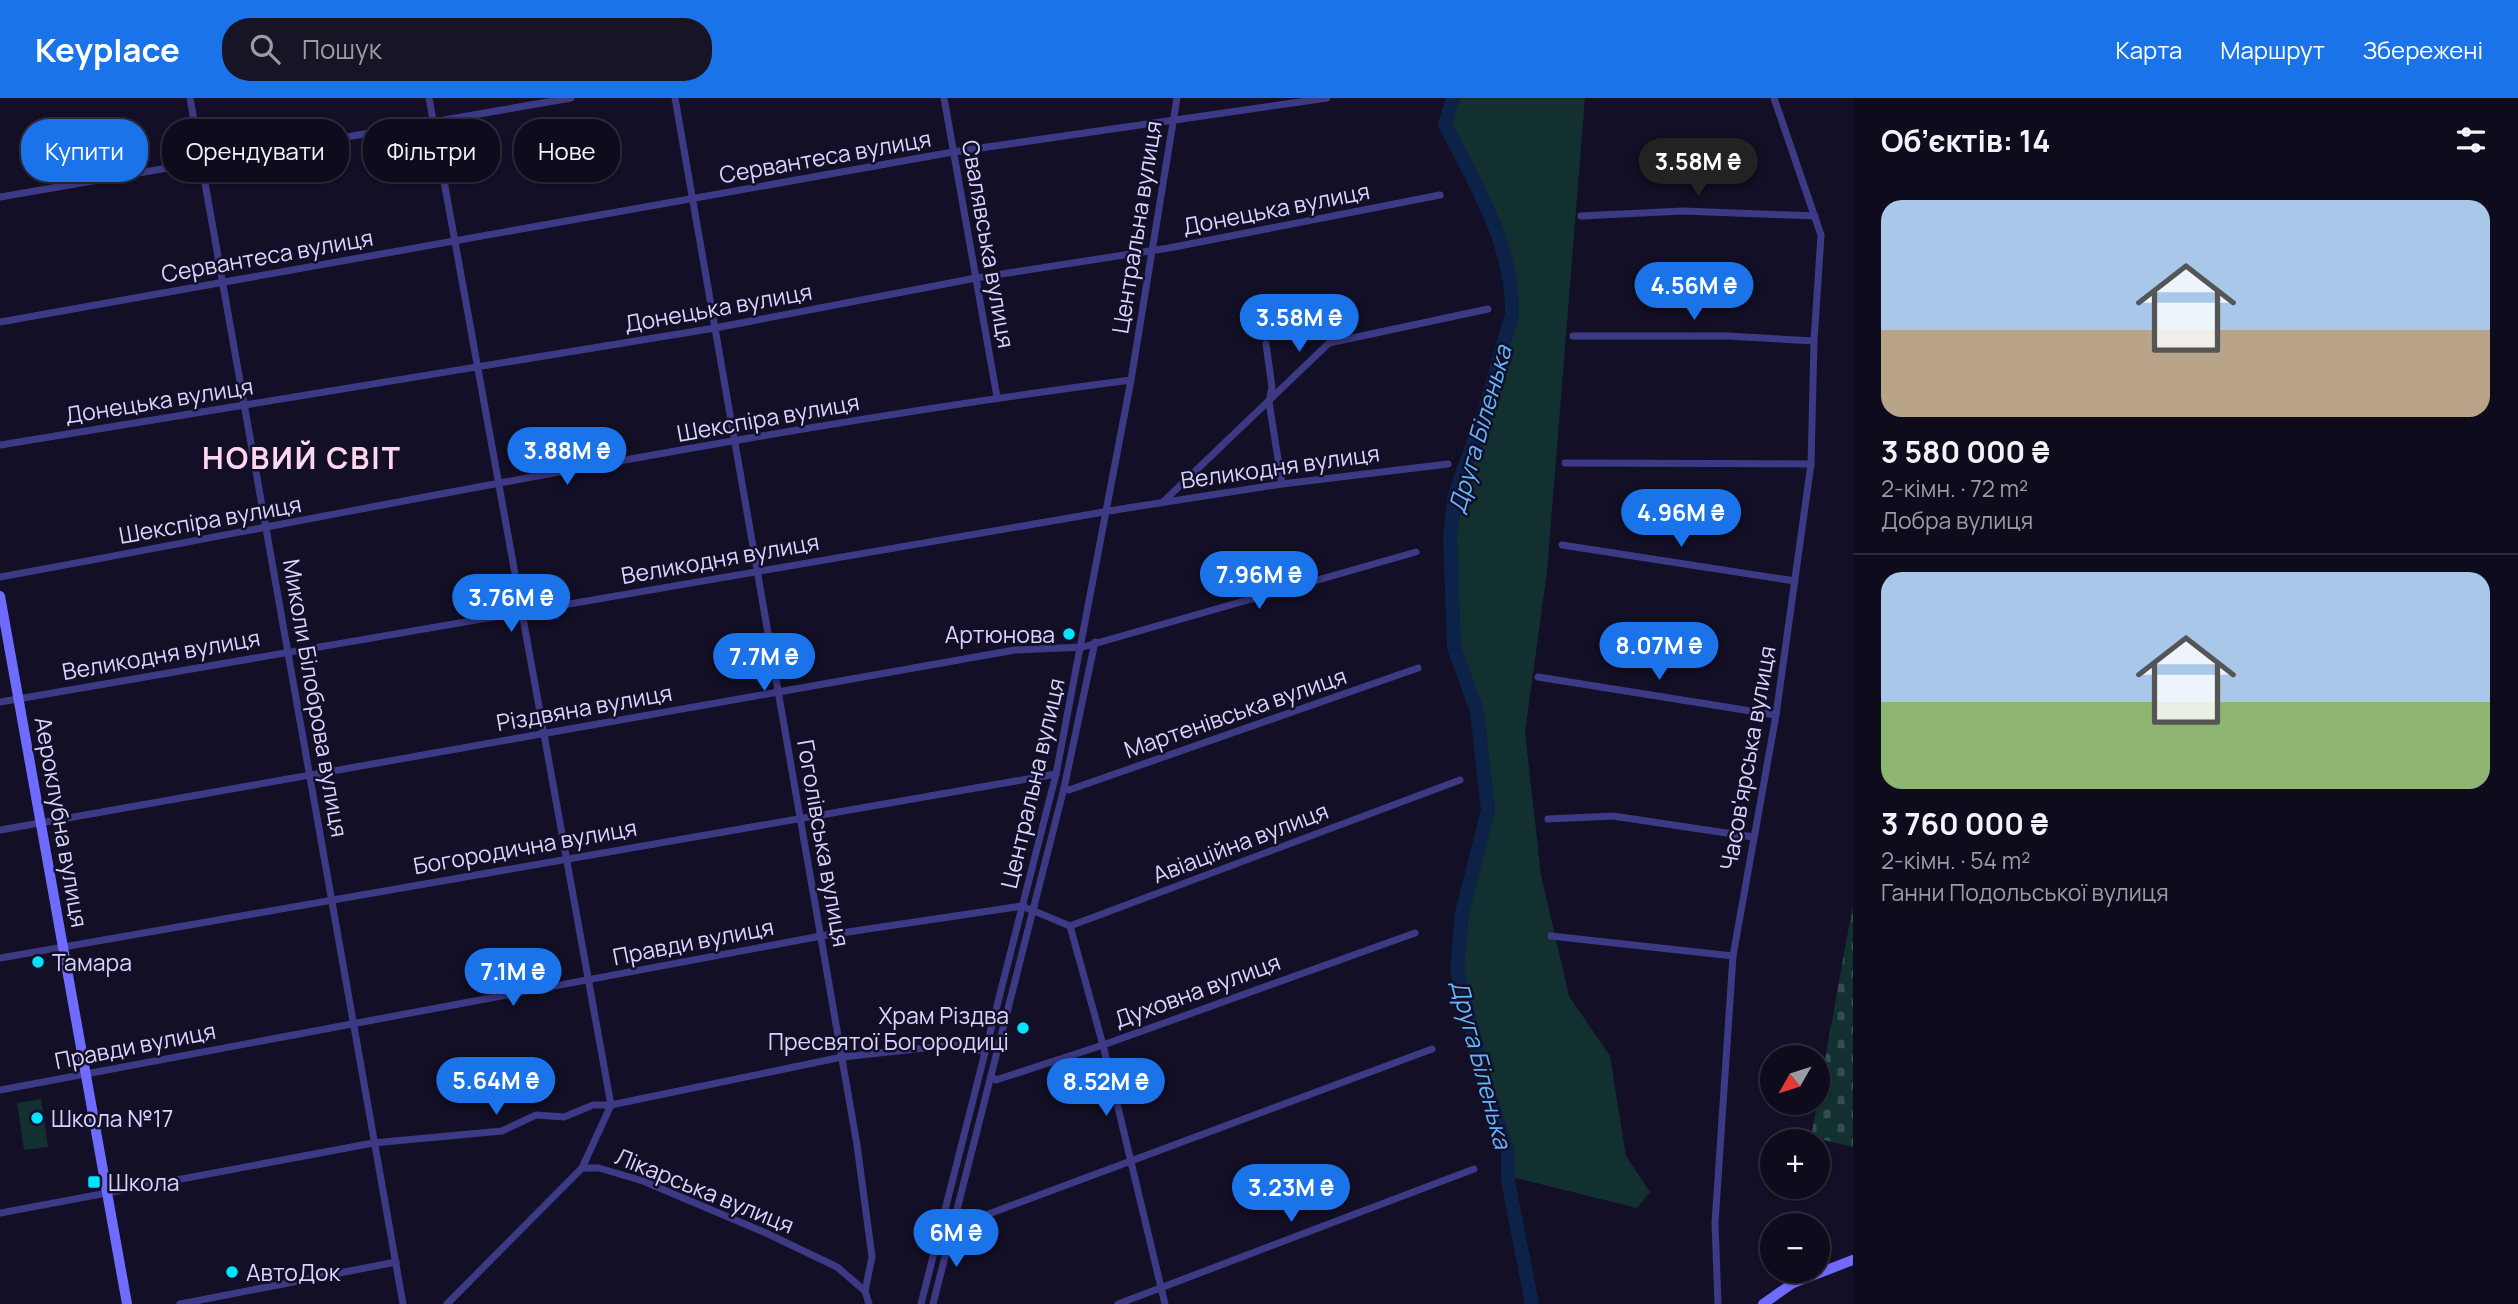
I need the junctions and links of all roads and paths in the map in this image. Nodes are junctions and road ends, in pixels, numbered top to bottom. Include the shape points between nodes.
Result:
1 (190, 98) edge
2 (429, 98) edge
3 (571, 98) edge
4 (675, 98) edge
5 (944, 98) edge
6 (1177, 98) edge
7 (1327, 98) edge
8 (1774, 98) edge
9 (194, 119) edge
10 (433, 119) edge
11 (451, 119) edge
12 (1173, 119) junction
13 (953, 152) junction
14 (162, 167) edge
15 (205, 182) edge
16 (444, 182) edge
17 (1440, 195) dead end
18 (0, 197) edge
19 (692, 200) junction
20 (1581, 216) dead end
21 (1815, 216) junction
22 (455, 242) junction
23 (1153, 250) junction
24 (976, 278) junction
25 (223, 282) junction
26 (1488, 309) dead end
27 (0, 322) edge
28 (715, 328) junction
29 (1573, 336) dead end
30 (1814, 341) junction
31 (1266, 344) dead end
32 (477, 367) junction
33 (1131, 380) junction
34 (997, 397) junction
35 (1269, 402) junction
36 (244, 405) junction
37 (735, 442) junction
38 (0, 445) edge
39 (1565, 463) dead end
40 (1448, 464) dead end
41 (1811, 464) junction
42 (1282, 484) junction
43 (499, 485) junction
44 (1163, 502) junction
45 (1107, 513) junction
46 (266, 528) junction
47 (1562, 545) dead end
48 (1416, 552) dead end
49 (757, 571) junction
50 (0, 577) edge
51 (1796, 581) junction
52 (0, 596) edge
53 (522, 612) junction
54 (1095, 642) junction
55 (1083, 647) junction
56 (288, 652) junction
57 (1418, 668) dead end
58 (1538, 677) dead end
59 (778, 692) junction
60 (19, 699) junction
61 (0, 702) edge
62 (1776, 715) junction
63 (544, 733) junction
64 (1056, 774) junction
65 (310, 775) junction
66 (1460, 780) dead end
67 (1065, 788) junction
68 (1548, 819) dead end
69 (801, 820) junction
70 (41, 822) junction
71 (0, 830) edge
72 (1753, 837) junction
73 (566, 858) junction
74 (332, 900) junction
75 (1023, 906) junction
76 (1034, 913) junction
77 (1070, 926) junction
78 (1415, 933) dead end
79 (821, 936) junction
80 (1551, 936) dead end
81 (63, 947) junction
82 (1733, 956) junction
83 (0, 958) edge
84 (588, 980) junction
85 (353, 1022) junction
86 (1103, 1045) junction
87 (1432, 1049) dead end
88 (984, 1052) junction
89 (842, 1057) junction
90 (86, 1074) junction
91 (991, 1076) junction
92 (0, 1090) edge
93 (611, 1105) junction
94 (375, 1143) junction
95 (1132, 1163) junction
96 (583, 1168) junction
97 (1474, 1168) dead end
98 (107, 1194) junction
99 (0, 1213) edge
100 (951, 1228) junction
101 (1853, 1260) edge
102 (396, 1262) junction
103 (1161, 1288) junction
104 (865, 1291) junction
105 (127, 1304) edge
106 (180, 1304) edge
107 (403, 1304) edge
108 (447, 1304) edge
109 (869, 1304) edge
110 (921, 1304) edge
111 (933, 1304) edge
112 (1118, 1304) edge
113 (1165, 1304) edge
114 (1718, 1304) edge
115 (1763, 1304) edge

1 - 9 street, Миколи Білоброва вулиця
2 - 10 street
3 - 11 street
4 - 19 street, Гоголівська вулиця
5 - 13 street, Свалявська вулиця
6 - 12 street, Центральна вулиця
7 - 12 street, Сервантеса вулиця
8 - 21 street, Часов'ярська вулиця
12 - 13 street, Сервантеса вулиця
12 - 23 street, Центральна вулиця
13 - 19 street, Сервантеса вулиця
13 - 24 street, Свалявська вулиця
14 - 18 street
15 - 25 street, Миколи Білоброва вулиця
16 - 22 street
17 - 23 street, Донецька вулиця
19 - 22 street, Сервантеса вулиця
19 - 28 street, Гоголівська вулиця
20 - 21 street via 1683,211
21 - 30 street, Часов'ярська вулиця via 1821,235
22 - 25 street, Сервантеса вулиця
22 - 32 street
23 - 24 street, Донецька вулиця
23 - 33 street, Центральна вулиця
24 - 28 street, Донецька вулиця
24 - 34 street, Свалявська вулиця
25 - 27 street, Сервантеса вулиця
25 - 36 street, Миколи Білоброва вулиця
26 - 35 street via 1329,343
28 - 32 street, Донецька вулиця
28 - 37 street, Гоголівська вулиця
29 - 30 street
30 - 41 street, Часов'ярська вулиця
31 - 35 street via 1272,387
32 - 36 street, Донецька вулиця
32 - 43 street
33 - 34 street, Шекспіра вулиця
33 - 45 street, Центральна вулиця
34 - 37 street, Шекспіра вулиця
35 - 42 street
35 - 44 street
36 - 38 street, Донецька вулиця
36 - 46 street, Миколи Білоброва вулиця
37 - 43 street, Шекспіра вулиця
37 - 49 street, Гоголівська вулиця
39 - 41 street
40 - 42 street, Великодня вулиця
41 - 51 street, Часов'ярська вулиця
42 - 44 street, Великодня вулиця
43 - 46 street, Шекспіра вулиця
43 - 53 street
44 - 45 street, Великодня вулиця
45 - 49 street, Великодня вулиця
45 - 55 street, Центральна вулиця
46 - 50 street, Шекспіра вулиця
46 - 56 street, Миколи Білоброва вулиця
47 - 51 street
48 - 54 street, Різдвяна вулиця
49 - 53 street, Великодня вулиця
49 - 59 street, Гоголівська вулиця
51 - 62 street, Часов'ярська вулиця
52 - 60 street, Аероклубна вулиця
53 - 56 street, Великодня вулиця
53 - 63 street
54 - 55 street, Різдвяна вулиця
54 - 67 street, Центральна вулиця
55 - 59 street, Різдвяна вулиця via 1015,649
55 - 64 street, Центральна вулиця
56 - 60 street, Великодня вулиця
56 - 65 street, Миколи Білоброва вулиця
57 - 67 street, Мартенівська вулиця
58 - 62 street
59 - 63 street, Різдвяна вулиця
59 - 69 street, Гоголівська вулиця
60 - 61 street, Великодня вулиця
60 - 70 street, Аероклубна вулиця
62 - 72 street, Часов'ярська вулиця
63 - 65 street, Різдвяна вулиця
63 - 73 street
64 - 69 street, Богородична вулиця
64 - 75 street, Центральна вулиця
65 - 70 street, Різдвяна вулиця
65 - 74 street, Миколи Білоброва вулиця
66 - 77 street, Авіаційна вулиця
67 - 76 street, Центральна вулиця
68 - 72 street via 1613,817
69 - 73 street, Богородична вулиця
69 - 79 street, Гоголівська вулиця
70 - 71 street, Різдвяна вулиця
70 - 81 street, Аероклубна вулиця
72 - 82 street, Часов'ярська вулиця
73 - 74 street, Богородична вулиця
73 - 84 street
74 - 81 street, Богородична вулиця
74 - 85 street, Миколи Білоброва вулиця
75 - 76 street
75 - 79 street, Правди вулиця
75 - 88 street, Центральна вулиця
76 - 77 street
76 - 91 street, Центральна вулиця
77 - 86 street
78 - 86 street, Духовна вулиця
79 - 84 street, Правди вулиця
79 - 89 street, Гоголівська вулиця
80 - 82 street
81 - 83 street, Богородична вулиця
81 - 90 street, Аероклубна вулиця
82 - 114 street, Часов'ярська вулиця via 1715,1223
84 - 85 street, Правди вулиця
84 - 93 street
85 - 90 street, Правди вулиця
85 - 94 street, Миколи Білоброва вулиця
86 - 91 street, Духовна вулиця via 996,1080
86 - 95 street
87 - 95 street
88 - 89 street via 962,1044
88 - 110 street, Центральна вулиця
89 - 93 street
89 - 104 street, Гоголівська вулиця via 872,1257
90 - 92 street, Правди вулиця
90 - 98 street, Аероклубна вулиця
91 - 100 street, Центральна вулиця
93 - 94 street via 593,1104 564,1117 536,1115 502,1131
93 - 96 street
94 - 98 street
94 - 102 street, Миколи Білоброва вулиця
95 - 100 street
95 - 103 street
96 - 104 street, Лікарська вулиця via 600,1168 643,1181 766,1233 837,1267
96 - 108 street, Лікарська вулиця
97 - 103 street
98 - 99 street
98 - 105 street, Аероклубна вулиця
100 - 111 street, Центральна вулиця
101 - 115 street via 1793,1283
102 - 106 street
102 - 107 street, Миколи Білоброва вулиця
103 - 112 street
103 - 113 street
104 - 109 street, Гоголівська вулиця

